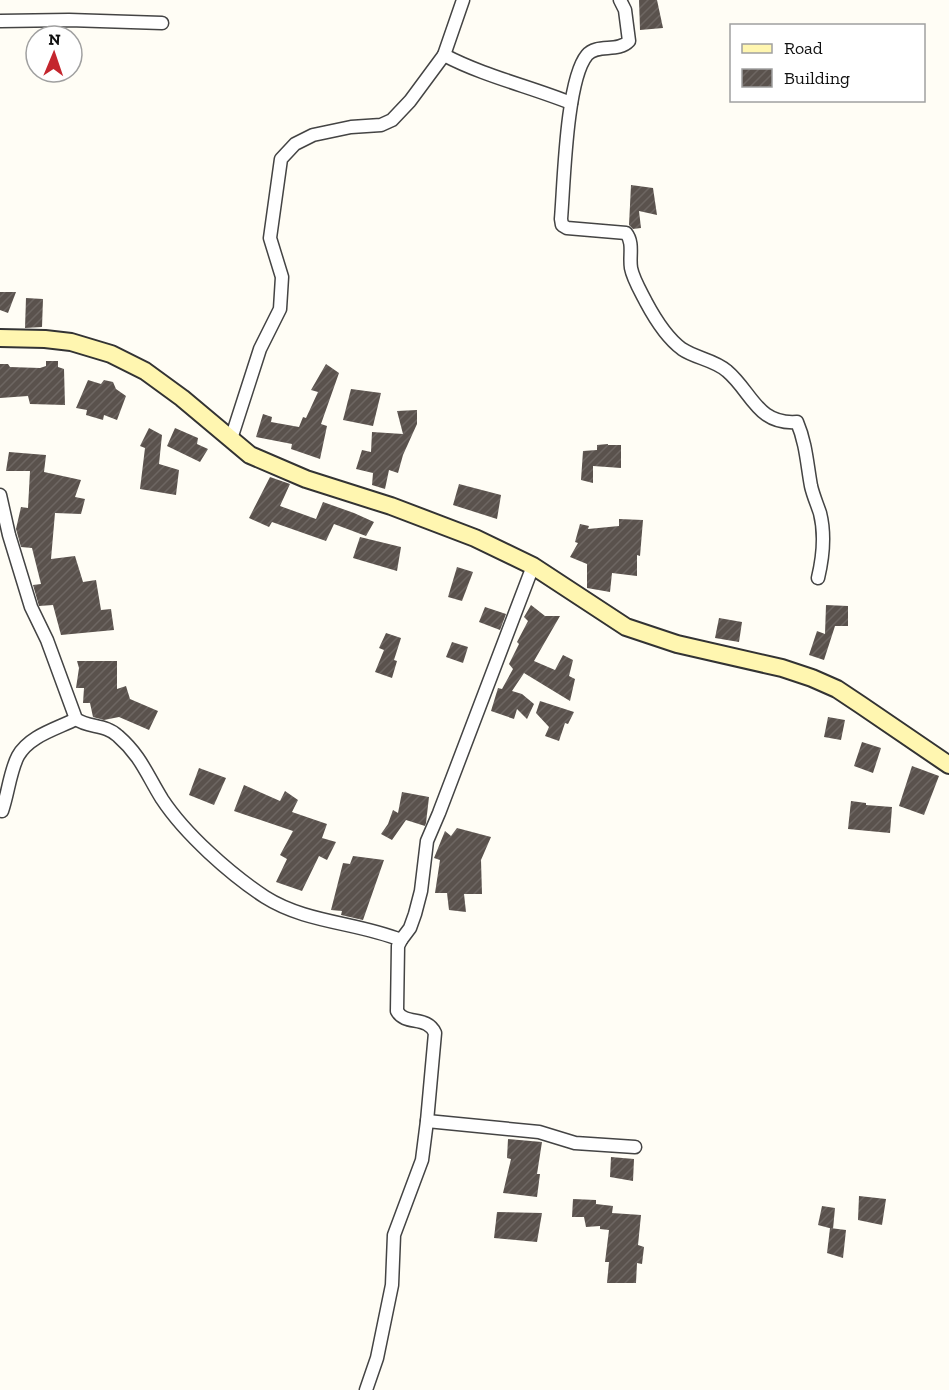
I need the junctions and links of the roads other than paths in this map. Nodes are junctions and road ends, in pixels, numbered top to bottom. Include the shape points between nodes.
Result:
1 (463, 0) edge
2 (621, 0) edge
3 (0, 21) edge
4 (162, 22) dead end
5 (444, 55) junction
6 (570, 103) junction
7 (0, 339) edge
8 (231, 439) junction
9 (0, 495) edge
10 (533, 566) junction
11 (818, 578) dead end
12 (76, 719) junction
13 (949, 765) edge
14 (2, 811) dead end
15 (401, 940) junction
16 (428, 1121) junction
17 (635, 1147) dead end
18 (366, 1390) edge

1 - 5 street
2 - 6 street via 629,41 588,54
3 - 4 street
5 - 6 street
5 - 8 street via 392,120 313,135 295,144 281,159 270,238 282,277 280,309 260,349
6 - 11 street via 562,225 626,233 630,238 631,269 664,330 682,349 726,370 755,407 787,423 797,422 804,438 823,537
7 - 8 main road via 71,342 111,354 145,371
8 - 10 main road via 250,455 294,474 475,538
9 - 12 street via 31,607
10 - 13 main road via 626,627 676,644 782,668 837,689
10 - 15 street via 440,813 430,830 416,914
12 - 14 street via 23,748
12 - 15 street via 116,733 135,752 179,823 219,861 266,897 312,918 386,933
15 - 16 street via 397,1011 403,1018 426,1022 435,1033
16 - 17 street via 540,1132 575,1143
16 - 18 street via 422,1160 394,1235 392,1285

